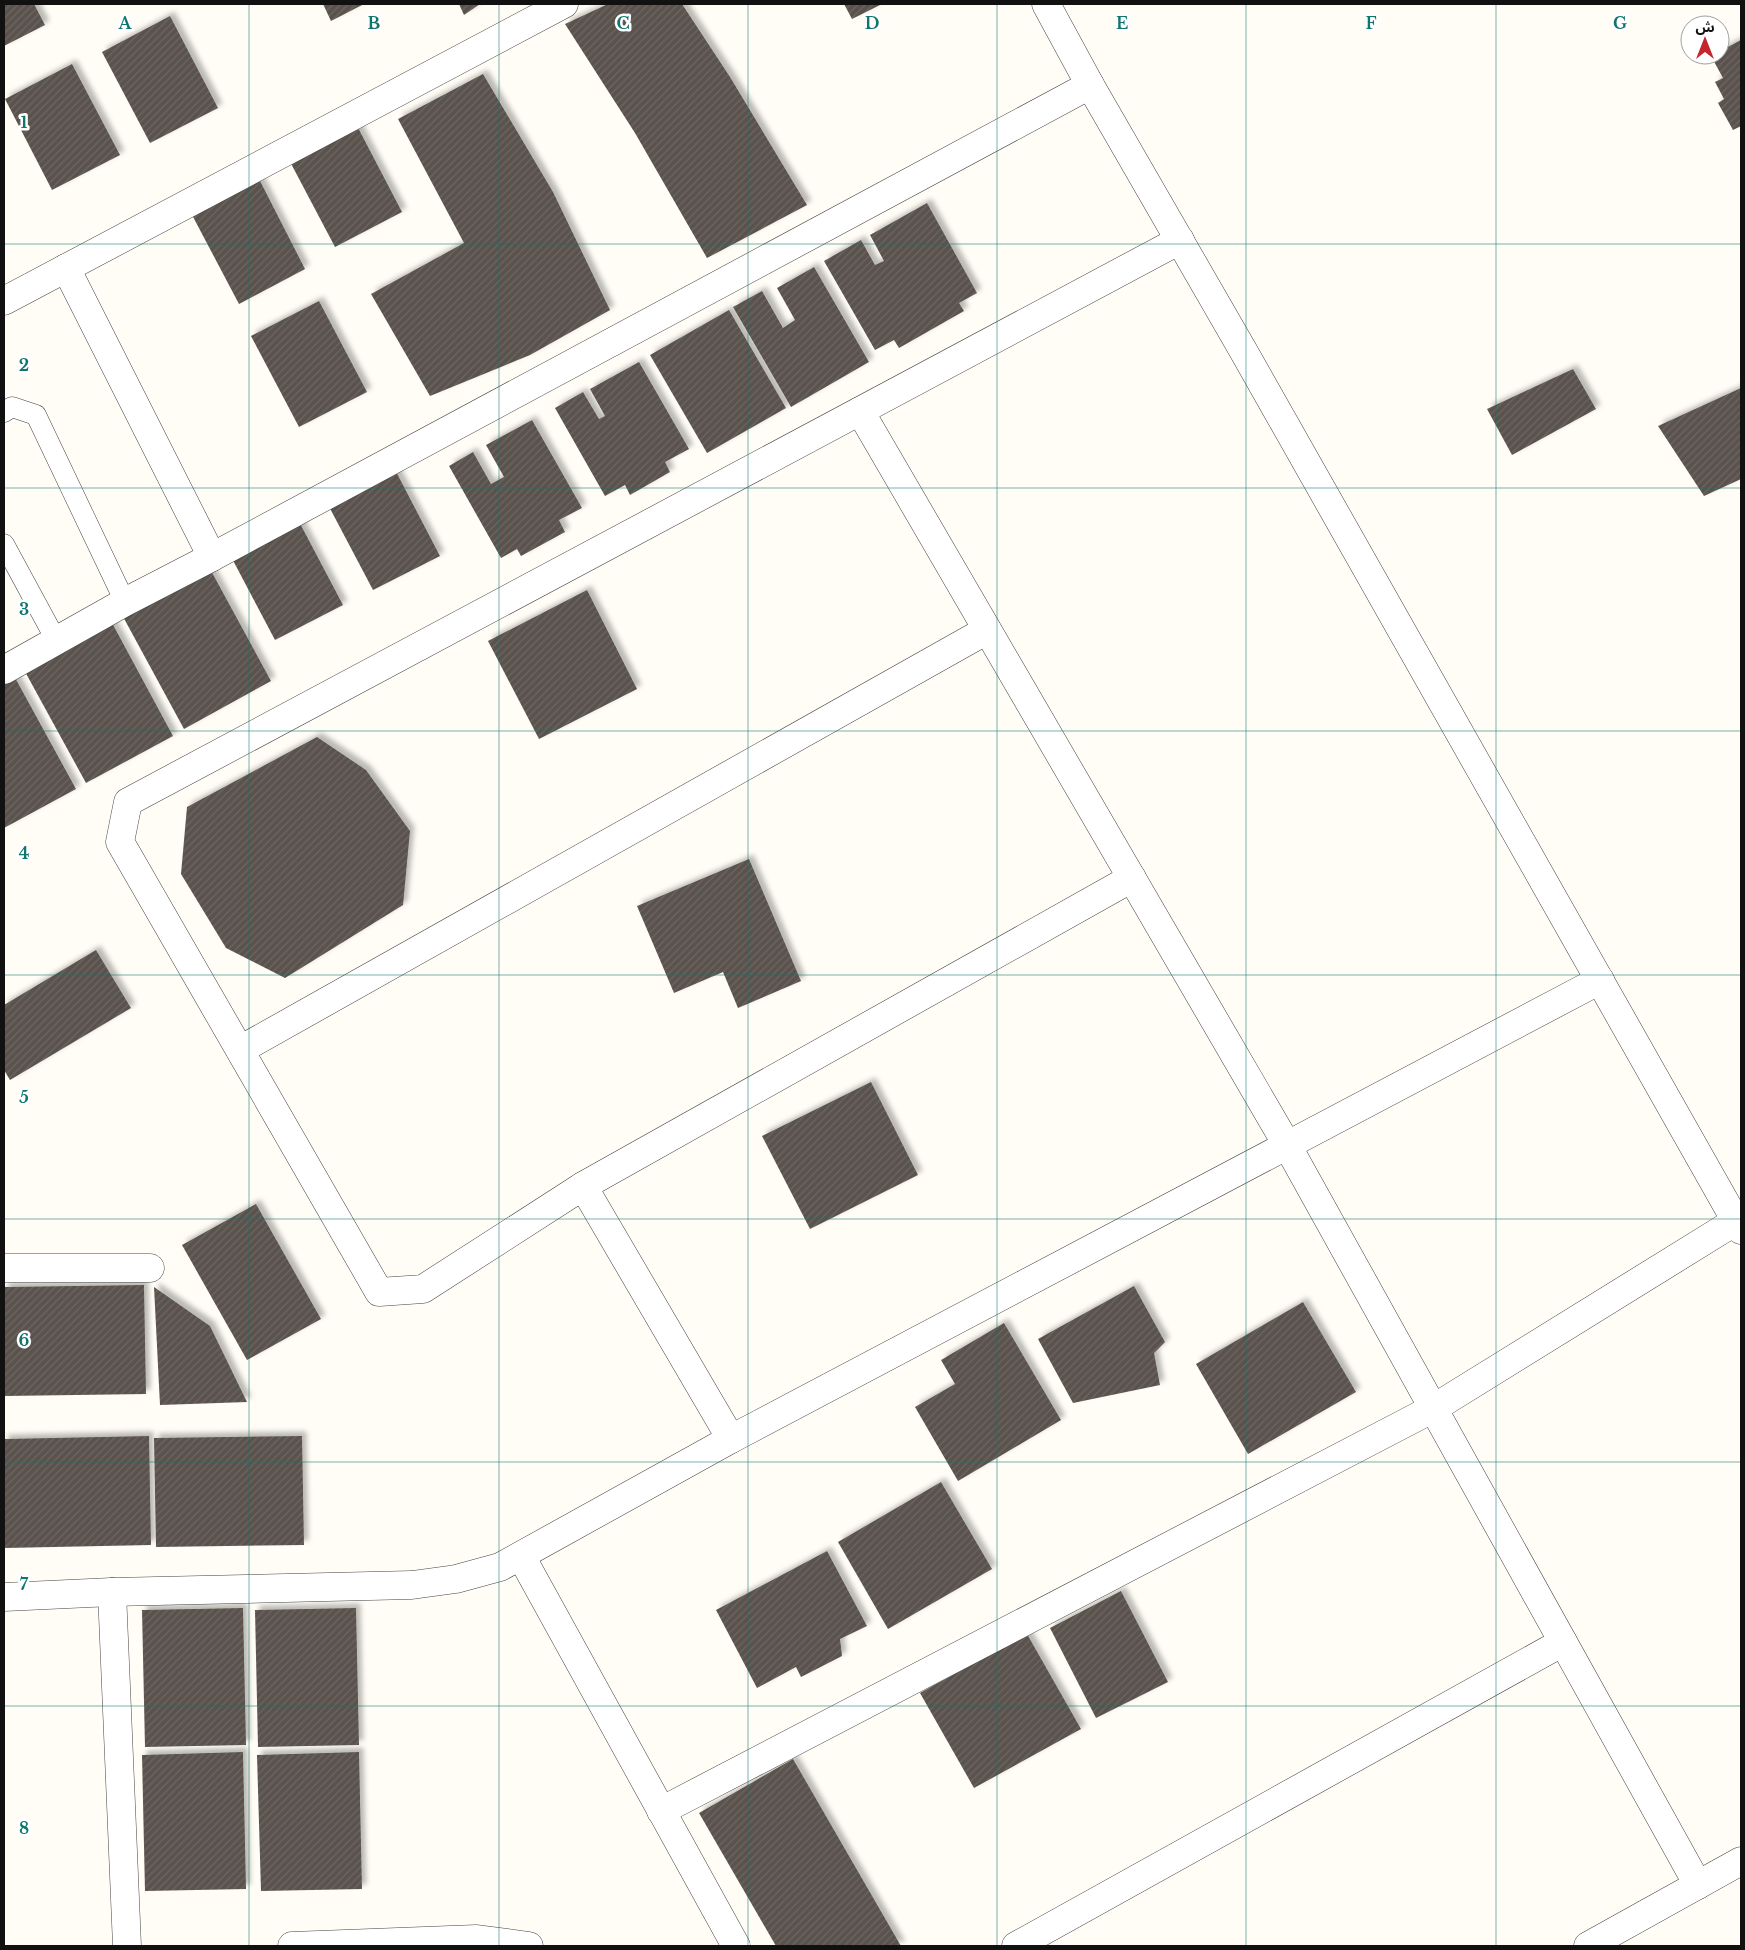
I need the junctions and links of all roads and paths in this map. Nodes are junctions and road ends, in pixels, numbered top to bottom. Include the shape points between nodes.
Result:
1 (564, 4) edge
2 (1046, 4) edge
3 (1090, 85) junction
4 (1180, 240) junction
5 (66, 268) junction
6 (4, 301) edge
7 (4, 412) edge
8 (860, 412) junction
9 (4, 544) edge
10 (212, 557) junction
11 (125, 602) junction
12 (987, 630) junction
13 (56, 640) junction
14 (4, 670) edge
15 (1132, 878) junction
16 (1600, 980) junction
17 (240, 1050) junction
18 (1287, 1145) junction
19 (583, 1186) junction
20 (1739, 1225) edge
21 (4, 1268) edge
22 (150, 1268) dead end
23 (1434, 1408) junction
24 (731, 1439) junction
25 (520, 1556) junction
26 (112, 1592) junction
27 (4, 1597) edge
28 (1563, 1642) junction
29 (661, 1811) junction
30 (1741, 1861) edge
31 (1698, 1885) junction
32 (127, 1946) edge
33 (292, 1946) edge
34 (530, 1946) edge
35 (736, 1946) edge
36 (1016, 1946) edge
37 (1588, 1946) edge

1 - 5 street
2 - 3 street
3 - 4 street
3 - 10 street
4 - 8 street
4 - 16 street
5 - 6 street
5 - 10 street
7 - 11 lane via 12,407 36,415
8 - 12 street
8 - 17 street via 128,802 120,842
9 - 13 lane
10 - 11 street
11 - 13 street
12 - 15 street
12 - 17 street
13 - 14 street
15 - 18 street
15 - 19 street
16 - 18 street
16 - 20 street
17 - 19 street via 379,1292 423,1289
18 - 23 street
18 - 24 street
19 - 24 street
20 - 23 street
21 - 22 street
23 - 28 street
23 - 29 street
24 - 25 street
25 - 26 street via 500,1567 456,1579 412,1585
25 - 29 street
26 - 27 street
26 - 32 street
28 - 31 street
28 - 36 street
29 - 35 street
30 - 31 street
31 - 37 street
33 - 34 street via 477,1939

